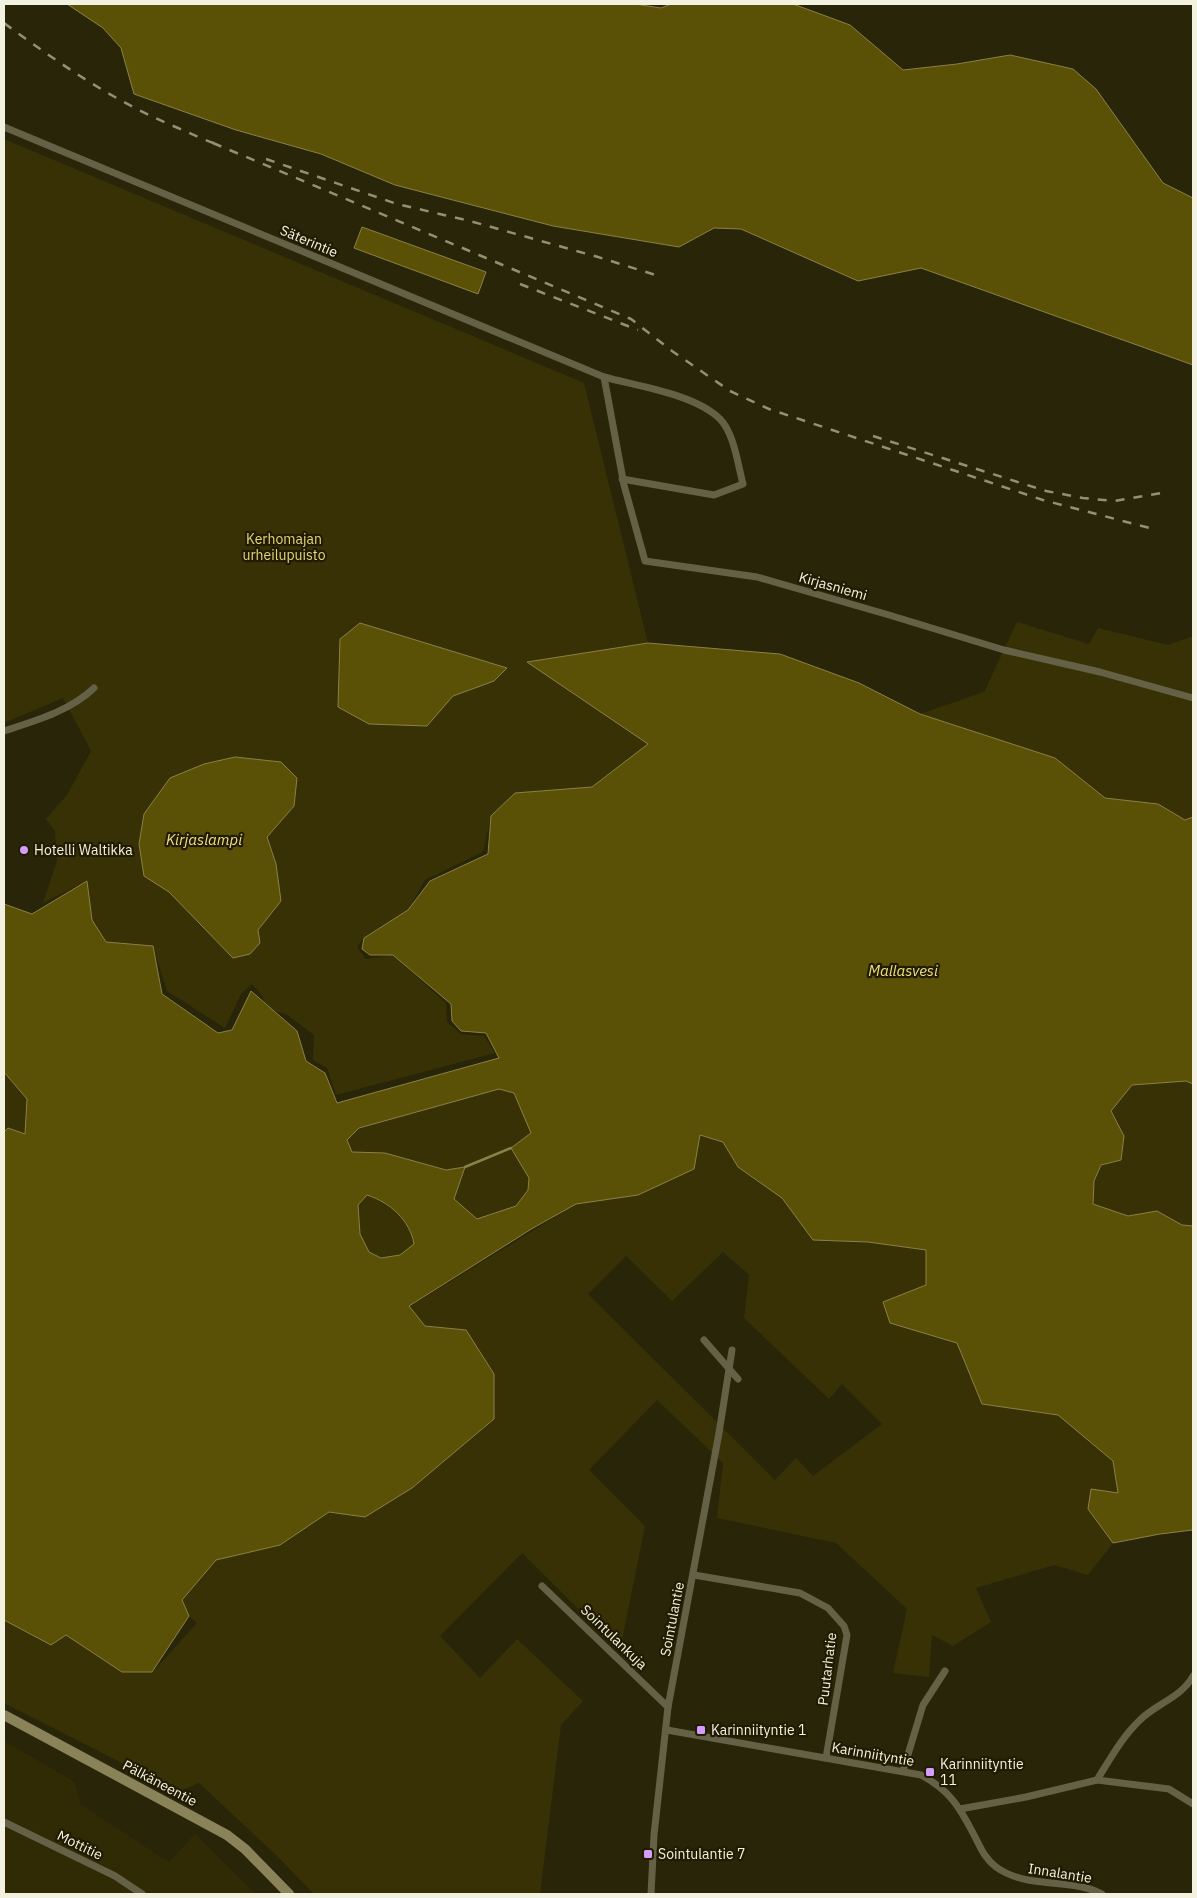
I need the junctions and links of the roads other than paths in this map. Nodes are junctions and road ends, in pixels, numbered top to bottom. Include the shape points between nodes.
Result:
1 (4, 127) edge
2 (604, 377) junction
3 (622, 479) junction
4 (94, 688) dead end
5 (1193, 698) edge
6 (4, 731) edge
7 (704, 1340) dead end
8 (732, 1350) dead end
9 (728, 1369) junction
10 (738, 1379) dead end
11 (694, 1575) junction
12 (542, 1586) dead end
13 (945, 1671) dead end
14 (1193, 1676) edge
15 (668, 1707) junction
16 (4, 1716) edge
17 (667, 1730) junction
18 (826, 1758) junction
19 (903, 1771) junction
20 (1097, 1780) junction
21 (1193, 1804) edge
22 (960, 1809) junction
23 (4, 1822) edge
24 (142, 1894) edge
25 (290, 1894) edge
26 (651, 1894) edge
27 (1102, 1894) edge

1 - 2 street, Säterintie
2 - 3 street, Kirjasniemi
2 - 3 street, Säterintie via 691,400 720,419 734,444 743,484 714,495
3 - 5 street, Kirjasniemi via 645,560 758,577 1004,650
4 - 6 street via 69,707
7 - 9 street
8 - 9 street, Sointulantie
9 - 10 street
9 - 11 street, Sointulantie
11 - 15 street, Sointulantie
11 - 18 street, Puutarhatie via 800,1593 828,1608 840,1620 847,1635
12 - 15 street, Sointulankuja
13 - 19 street via 923,1705
14 - 20 street via 1174,1696 1140,1720 1118,1744
15 - 17 street, Sointulantie
16 - 25 main road, Pälkäneentie via 227,1835
17 - 18 street, Karinniityntie
17 - 26 street, Sointulantie via 654,1835
18 - 19 street, Karinniityntie
19 - 22 street, Karinniityntie via 936,1783
20 - 21 street via 1169,1789
20 - 22 street
22 - 27 street, Innalantie via 985,1857 1007,1874 1033,1882 1073,1885
23 - 24 street, Mottitie via 115,1876

